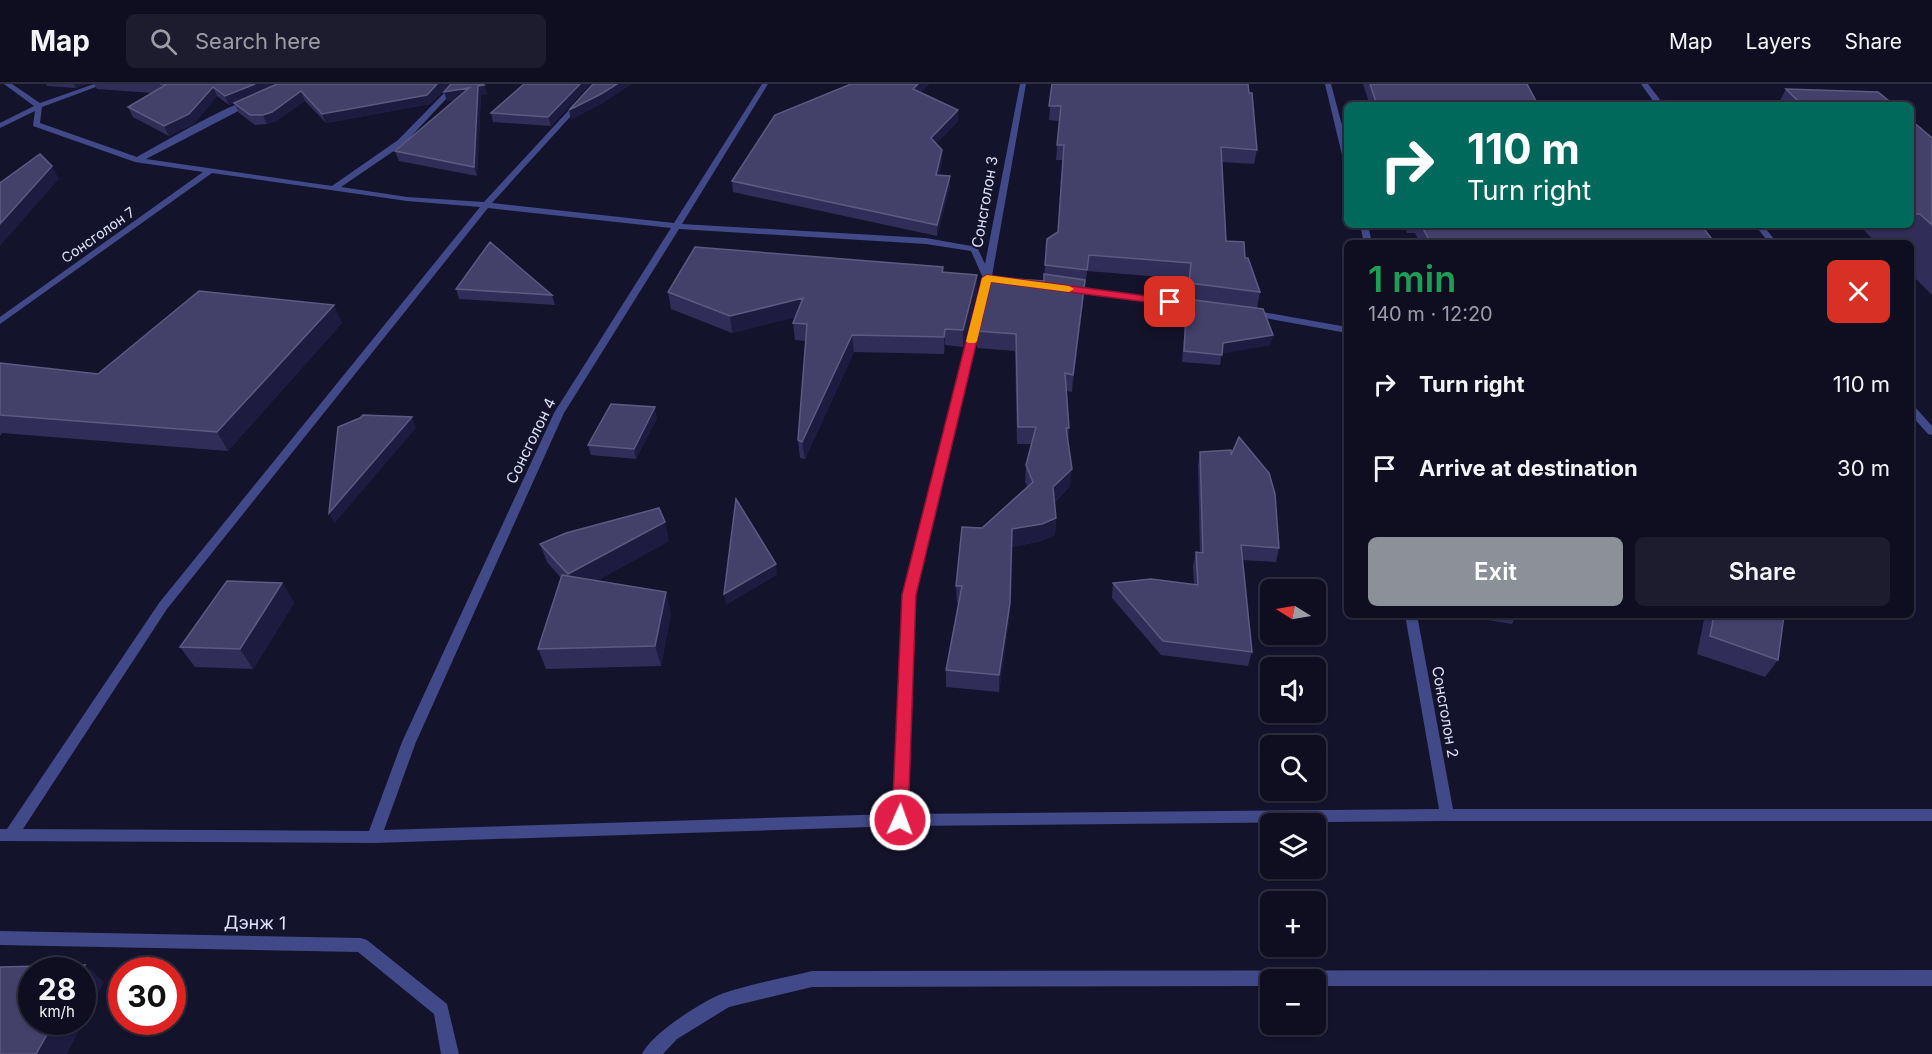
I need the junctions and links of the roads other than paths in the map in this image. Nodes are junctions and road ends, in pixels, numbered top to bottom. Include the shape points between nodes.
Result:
1 (7, 84) edge
2 (101, 84) edge
3 (457, 84) edge
4 (597, 84) edge
5 (765, 84) edge
6 (1023, 84) edge
7 (1328, 84) edge
8 (1644, 84) edge
9 (257, 99) edge
10 (1658, 102) edge
11 (39, 106) junction
12 (0, 126) edge
13 (1344, 147) edge
14 (138, 160) junction
15 (211, 170) junction
16 (334, 188) junction
17 (486, 205) junction
18 (678, 226) junction
19 (1761, 228) edge
20 (1771, 240) edge
21 (987, 278) junction
22 (1011, 281) edge
23 (1058, 287) edge
24 (1213, 308) edge
25 (1237, 311) edge
26 (0, 321) edge
27 (1344, 329) edge
28 (1914, 412) edge
29 (1932, 432) edge
30 (1412, 618) edge
31 (1447, 815) junction
32 (1932, 815) edge
33 (900, 820) junction
34 (6, 835) edge
35 (374, 837) junction
36 (0, 938) edge
37 (1932, 978) edge
38 (450, 1054) edge
39 (651, 1054) edge

1 - 11 street
2 - 11 street
3 - 16 street via 400,142
4 - 17 street
5 - 18 street, Сонсголон 4
6 - 21 street, Сонсголон 3
7 - 13 street
8 - 10 street
9 - 14 street
11 - 12 street
11 - 14 street via 36,124
14 - 15 street
15 - 16 street
15 - 26 street, Сонсголон 7
16 - 17 street
17 - 18 street
17 - 34 street via 163,606
18 - 21 street via 926,241 974,249
18 - 35 street, Сонсголон 4 via 559,412 409,742
19 - 20 street
21 - 22 street
21 - 33 street, Сонсголон 3 via 909,595
23 - 24 street
25 - 27 street
28 - 29 street
30 - 31 street, Сонсголон 2
31 - 32 street
31 - 33 street
33 - 35 street
34 - 35 street
36 - 38 street, Дэнж 1 via 361,945 441,1010
37 - 39 street via 812,979 726,1000 671,1033

